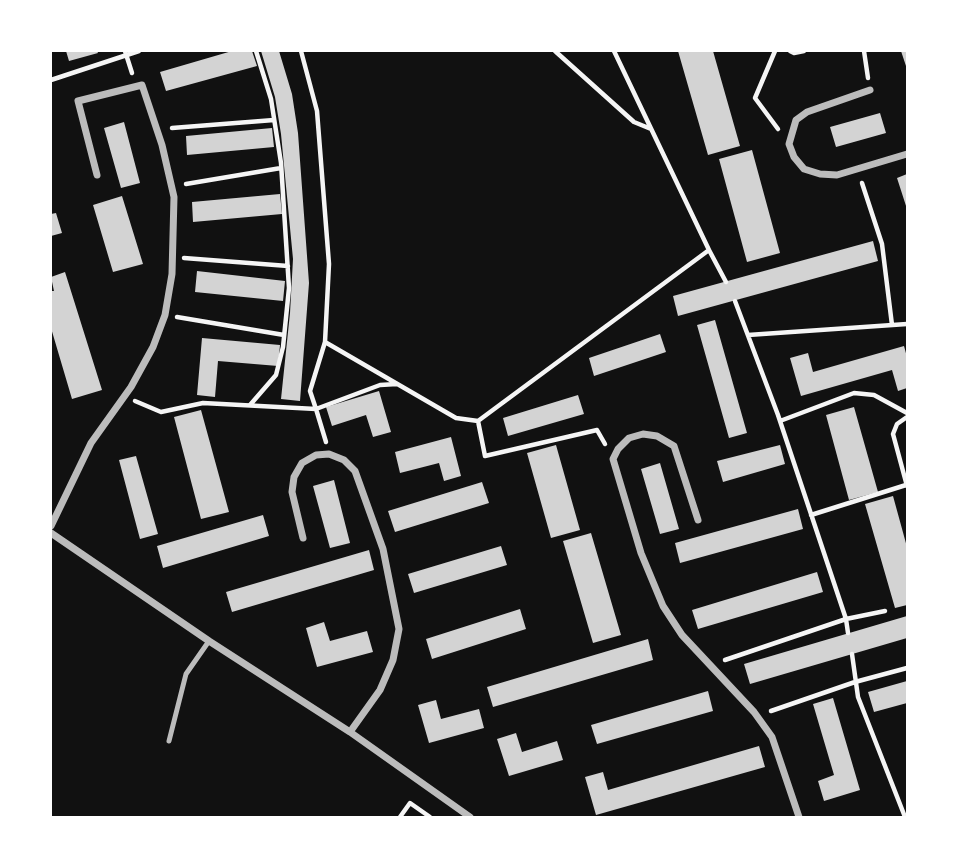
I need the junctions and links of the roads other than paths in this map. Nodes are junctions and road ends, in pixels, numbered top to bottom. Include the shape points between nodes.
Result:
1 (870, 90) road end
2 (907, 154) edge
3 (97, 175) dead end
4 (698, 520) dead end
5 (51, 526) edge
6 (51, 533) edge
7 (303, 538) dead end
8 (209, 641) junction
9 (350, 732) junction
10 (169, 741) dead end
11 (470, 817) edge
12 (799, 817) edge

1 - 2 street via 796,120 789,144 799,163 812,172 837,175
3 - 5 street via 78,101 142,85 174,197 173,257 165,315 153,347 91,443
4 - 12 street via 674,446 657,436 629,438 613,459 641,553 663,606 682,635 772,737
6 - 8 street
7 - 9 street via 292,492 294,477 302,463 316,455 344,460 355,471 383,549 399,629 380,690
8 - 9 street
8 - 10 lane via 186,674
9 - 11 street

